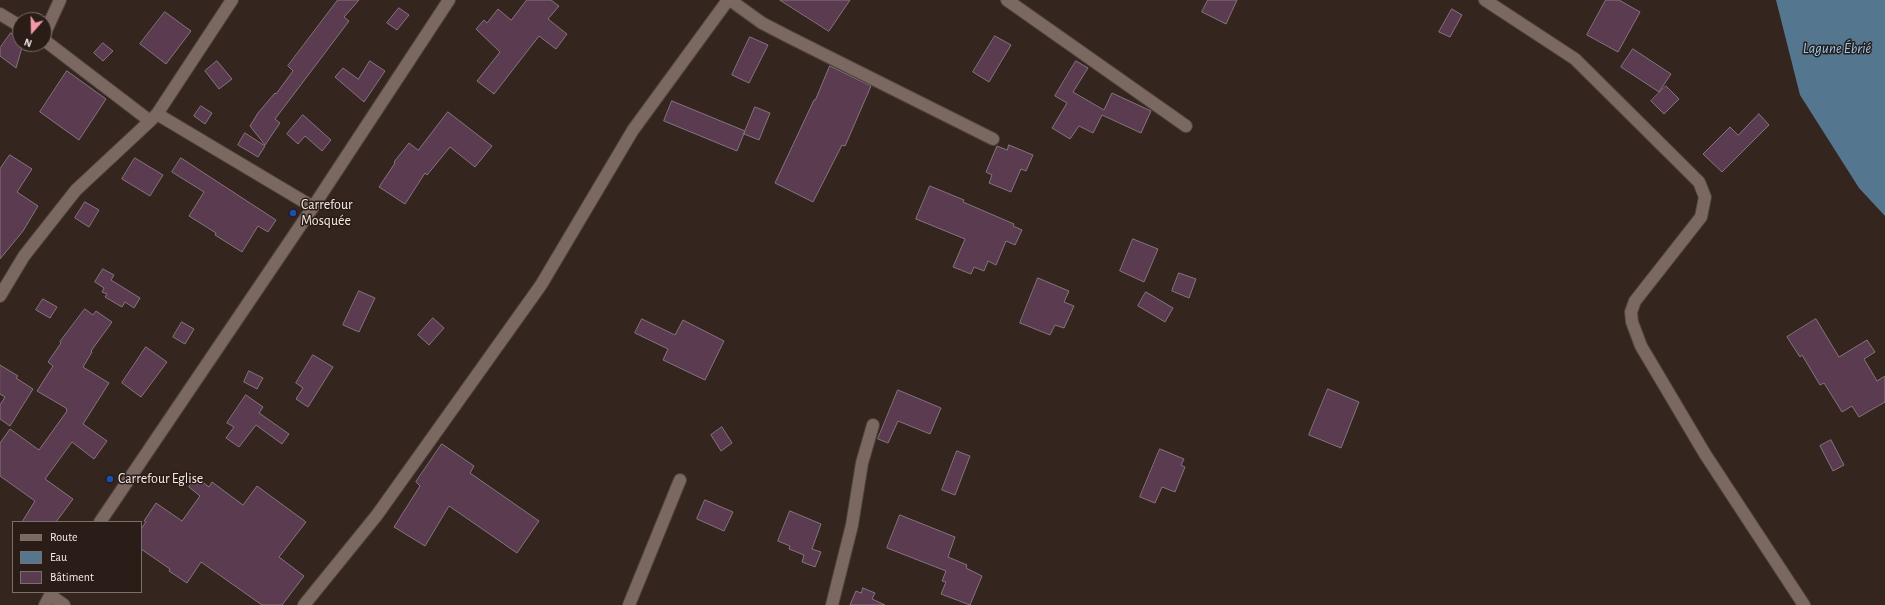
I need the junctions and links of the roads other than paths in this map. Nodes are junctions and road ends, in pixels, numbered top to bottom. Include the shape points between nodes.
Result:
1 (60, 0) edge
2 (232, 0) edge
3 (448, 0) edge
4 (729, 0) edge
5 (1007, 0) edge
6 (1485, 0) edge
7 (0, 14) edge
8 (52, 18) edge
9 (12, 21) edge
10 (52, 46) edge
11 (154, 117) junction
12 (1186, 126) dead end
13 (993, 139) dead end
14 (313, 207) junction
15 (0, 296) edge
16 (873, 425) dead end
17 (680, 480) dead end
18 (101, 521) edge
19 (49, 597) edge
20 (64, 605) edge
21 (304, 605) edge
22 (628, 605) edge
23 (832, 605) edge
24 (1804, 605) edge

1 - 8 street
2 - 11 street
3 - 14 street
4 - 13 street via 782,34
4 - 21 street via 633,130 541,286 377,515
5 - 12 street
6 - 24 street via 1575,59 1699,182 1705,197 1701,217 1635,300 1630,312 1632,322 1641,346 1705,454
7 - 9 street
10 - 11 street
11 - 14 street
11 - 15 street via 76,190 24,256
14 - 18 street
16 - 23 street via 862,463 852,525
17 - 22 street
19 - 20 street

